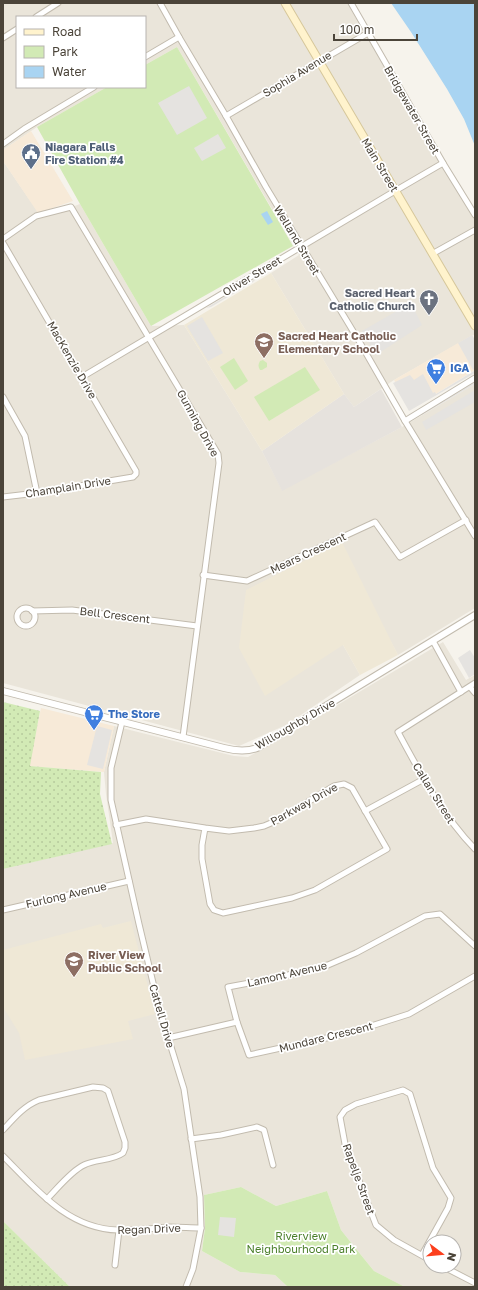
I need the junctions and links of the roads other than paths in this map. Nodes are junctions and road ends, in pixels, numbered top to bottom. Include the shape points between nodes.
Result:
1 (58, 3) edge
2 (160, 3) edge
3 (285, 3) edge
4 (351, 3) edge
5 (38, 16) edge
6 (16, 30) edge
7 (368, 32) junction
8 (179, 37) junction
9 (3, 38) edge
10 (146, 56) edge
11 (319, 61) junction
12 (92, 88) edge
13 (226, 116) junction
14 (3, 144) edge
15 (443, 164) junction
16 (395, 191) junction
17 (475, 215) edge
18 (475, 230) edge
19 (3, 238) edge
20 (3, 243) edge
21 (301, 247) junction
22 (432, 254) junction
23 (475, 326) edge
24 (149, 337) junction
25 (82, 377) junction
26 (475, 378) edge
27 (3, 397) edge
28 (405, 421) junction
29 (133, 477) joint
30 (37, 494) junction
31 (3, 497) edge
32 (466, 520) junction
33 (475, 536) edge
34 (203, 575) junction
35 (32, 611) dead end
36 (475, 616) edge
37 (197, 626) junction
38 (433, 641) junction
39 (472, 685) edge
40 (3, 691) edge
41 (461, 692) junction
42 (475, 693) edge
43 (122, 722) junction
44 (183, 738) junction
45 (424, 779) junction
46 (365, 811) junction
47 (116, 825) junction
48 (204, 828) junction
49 (475, 849) edge
50 (129, 881) junction
51 (3, 910) edge
52 (475, 945) edge
53 (475, 976) edge
54 (236, 1022) junction
55 (168, 1038) junction
56 (3, 1130) edge
57 (192, 1139) junction
58 (3, 1156) edge
59 (273, 1165) dead end
60 (47, 1199) junction
61 (201, 1228) junction
62 (119, 1230) junction
63 (422, 1256) joint
64 (115, 1265) dead end
65 (458, 1274) edge
66 (475, 1283) edge
67 (186, 1287) edge

1 - 5 street
2 - 8 street, Welland Street
3 - 11 main road, Main Street
4 - 7 street, Bridgewater Street
6 - 9 street
7 - 11 street, Sophia Avenue
7 - 15 street, Bridgewater Street
8 - 10 street
8 - 13 street, Welland Street
11 - 13 street, Sophia Avenue
11 - 16 main road, Main Street
12 - 14 street
13 - 21 street, Welland Street
15 - 16 street, Oliver Street
15 - 17 street, Bridgewater Street
16 - 21 street, Oliver Street
16 - 22 main road, Main Street
18 - 22 street
19 - 24 street, Gunning Drive via 36,216 71,206
20 - 25 street, MacKenzie Drive
21 - 24 street, Oliver Street
21 - 28 street, Welland Street
22 - 23 main road, Main Street
24 - 25 street, Oliver Street
24 - 34 street, Gunning Drive via 218,454 219,463
25 - 29 street, MacKenzie Drive via 136,470
26 - 28 street
27 - 30 street via 25,436
28 - 32 street, Welland Street
29 - 30 street, Champlain Drive
30 - 31 street, Champlain Drive
32 - 33 street, Welland Street
32 - 34 street, Mears Crescent via 400,557 376,522 247,581
34 - 37 street, Gunning Drive
35 - 37 street, Bell Crescent via 72,610
36 - 38 street, Willoughby Drive
37 - 44 street, Gunning Drive
38 - 41 street
38 - 44 street, Willoughby Drive via 257,748 240,751
39 - 41 street
39 - 42 street
40 - 43 street, Willoughby Drive
41 - 45 street, Callan Street via 398,732
43 - 44 street, Willoughby Drive
43 - 47 street, Cattell Drive via 111,776 111,800
45 - 46 street
45 - 49 street, Callan Street via 461,835
46 - 48 street, Parkway Drive via 352,788 341,783 264,826 238,830
46 - 48 street via 387,849 309,893 223,914 214,910 210,904 202,854
47 - 48 street, Parkway Drive via 146,818
47 - 50 street, Cattell Drive
50 - 51 street, Furlong Avenue
50 - 55 street, Cattell Drive
52 - 54 street, Lamont Avenue via 440,914 425,916 328,965 228,987
53 - 54 street, Mundare Crescent via 409,1014 349,1033 249,1055
54 - 55 street
55 - 57 street, Cattell Drive via 184,1089
56 - 60 street via 20,1112 39,1100 93,1087 108,1091 125,1142 123,1153 84,1165
57 - 59 street via 257,1127 264,1130
57 - 61 street, Cattell Drive via 200,1197
58 - 60 street, Regan Drive
60 - 62 street, Regan Drive via 83,1223
61 - 62 street, Regan Drive
61 - 67 street, Cattell Drive via 193,1269
62 - 64 street
63 - 63 street, Rapelje Street via 451,1198 434,1168 410,1094 403,1090 356,1104 345,1110 340,1117 345,1144 376,1225 394,1240
65 - 66 street

